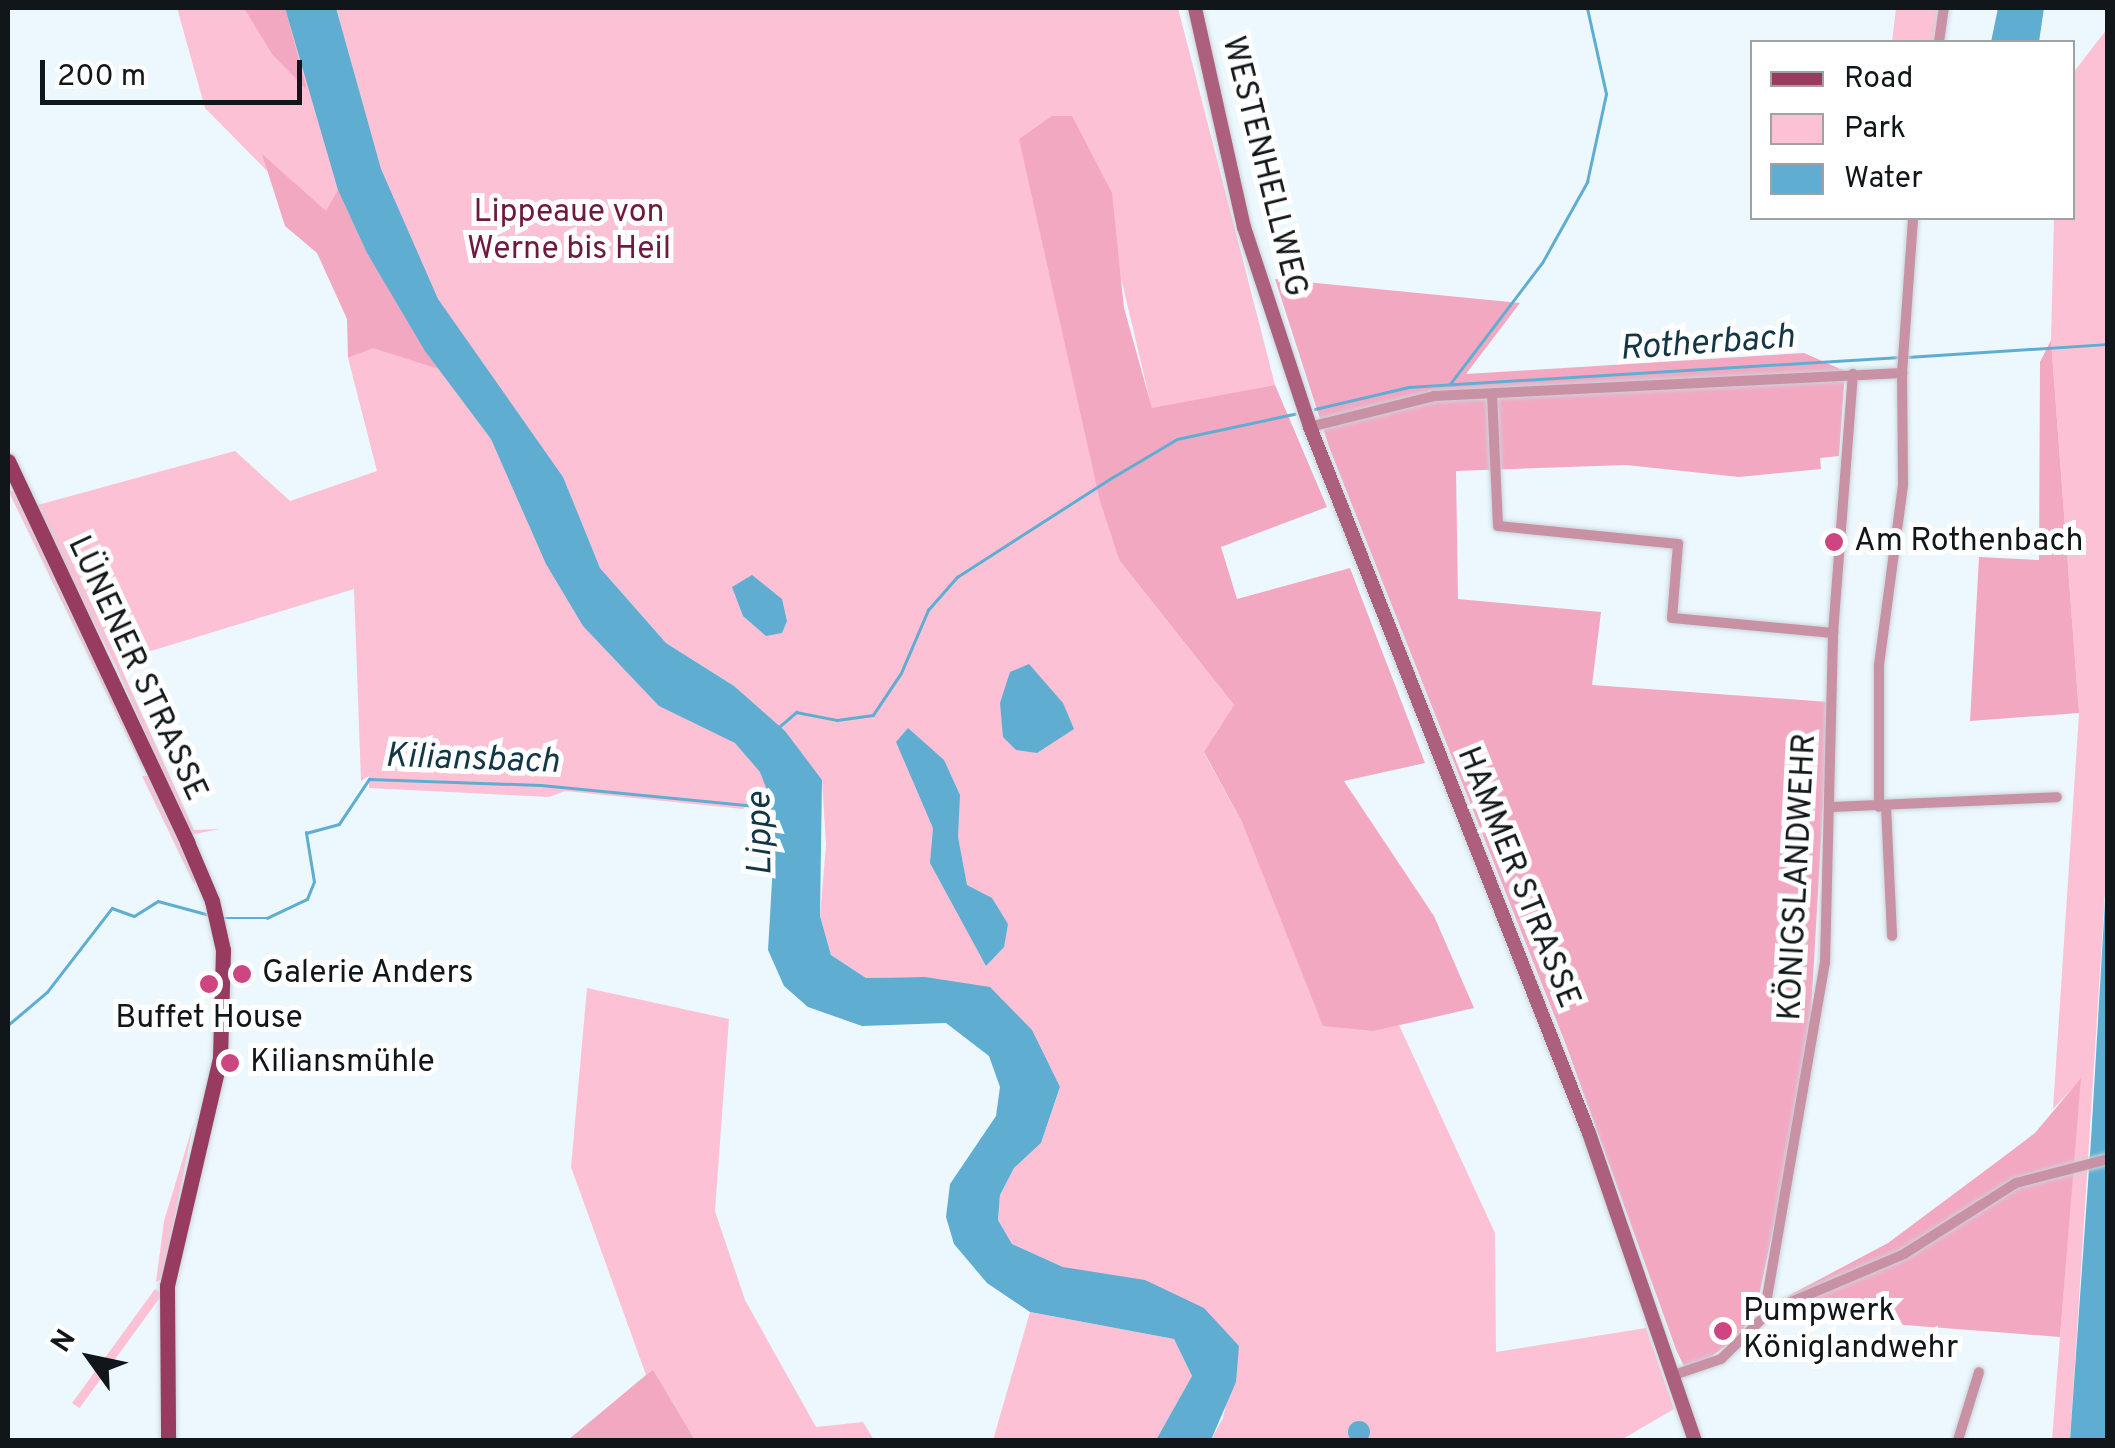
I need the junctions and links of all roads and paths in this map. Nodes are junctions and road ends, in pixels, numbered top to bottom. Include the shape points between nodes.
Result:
1 (1195, 8) edge
2 (1944, 8) edge
3 (1938, 40) edge
4 (1913, 220) edge
5 (1280, 338) joint
6 (1902, 373) junction
7 (1853, 374) junction
8 (1492, 394) junction
9 (1310, 427) junction
10 (8, 461) edge
11 (13, 485) edge
12 (1832, 633) junction
13 (2057, 797) dead end
14 (1830, 807) junction
15 (1883, 807) junction
16 (1892, 936) dead end
17 (2108, 1158) edge
18 (1764, 1315) junction
19 (1979, 1372) dead end
20 (1674, 1375) junction
21 (168, 1440) edge
22 (1694, 1440) edge
23 (1958, 1440) edge

1 - 5 main road, WESTENHELLWEG via 1232,177
2 - 3 street
4 - 6 street
5 - 9 main road, HAMMER STRASSE
6 - 7 street
6 - 15 street via 1903,484 1879,665
7 - 8 street
7 - 12 street, KÖNIGSLANDWEHR
8 - 9 street via 1415,399
8 - 12 street via 1498,526 1678,544 1672,618
9 - 20 main road, HAMMER STRASSE via 1589,1133
10 - 11 main road, LÜNENER STRASSE
11 - 21 main road, LÜNENER STRASSE via 212,901 226,1009 215,1086 169,1272
12 - 14 street, KÖNIGSLANDWEHR
13 - 15 street
14 - 15 street
14 - 18 street, KÖNIGSLANDWEHR via 1814,1046
15 - 16 street
17 - 18 street via 2016,1183 1904,1254
18 - 20 street via 1720,1359
19 - 23 street
20 - 22 main road, HAMMER STRASSE

